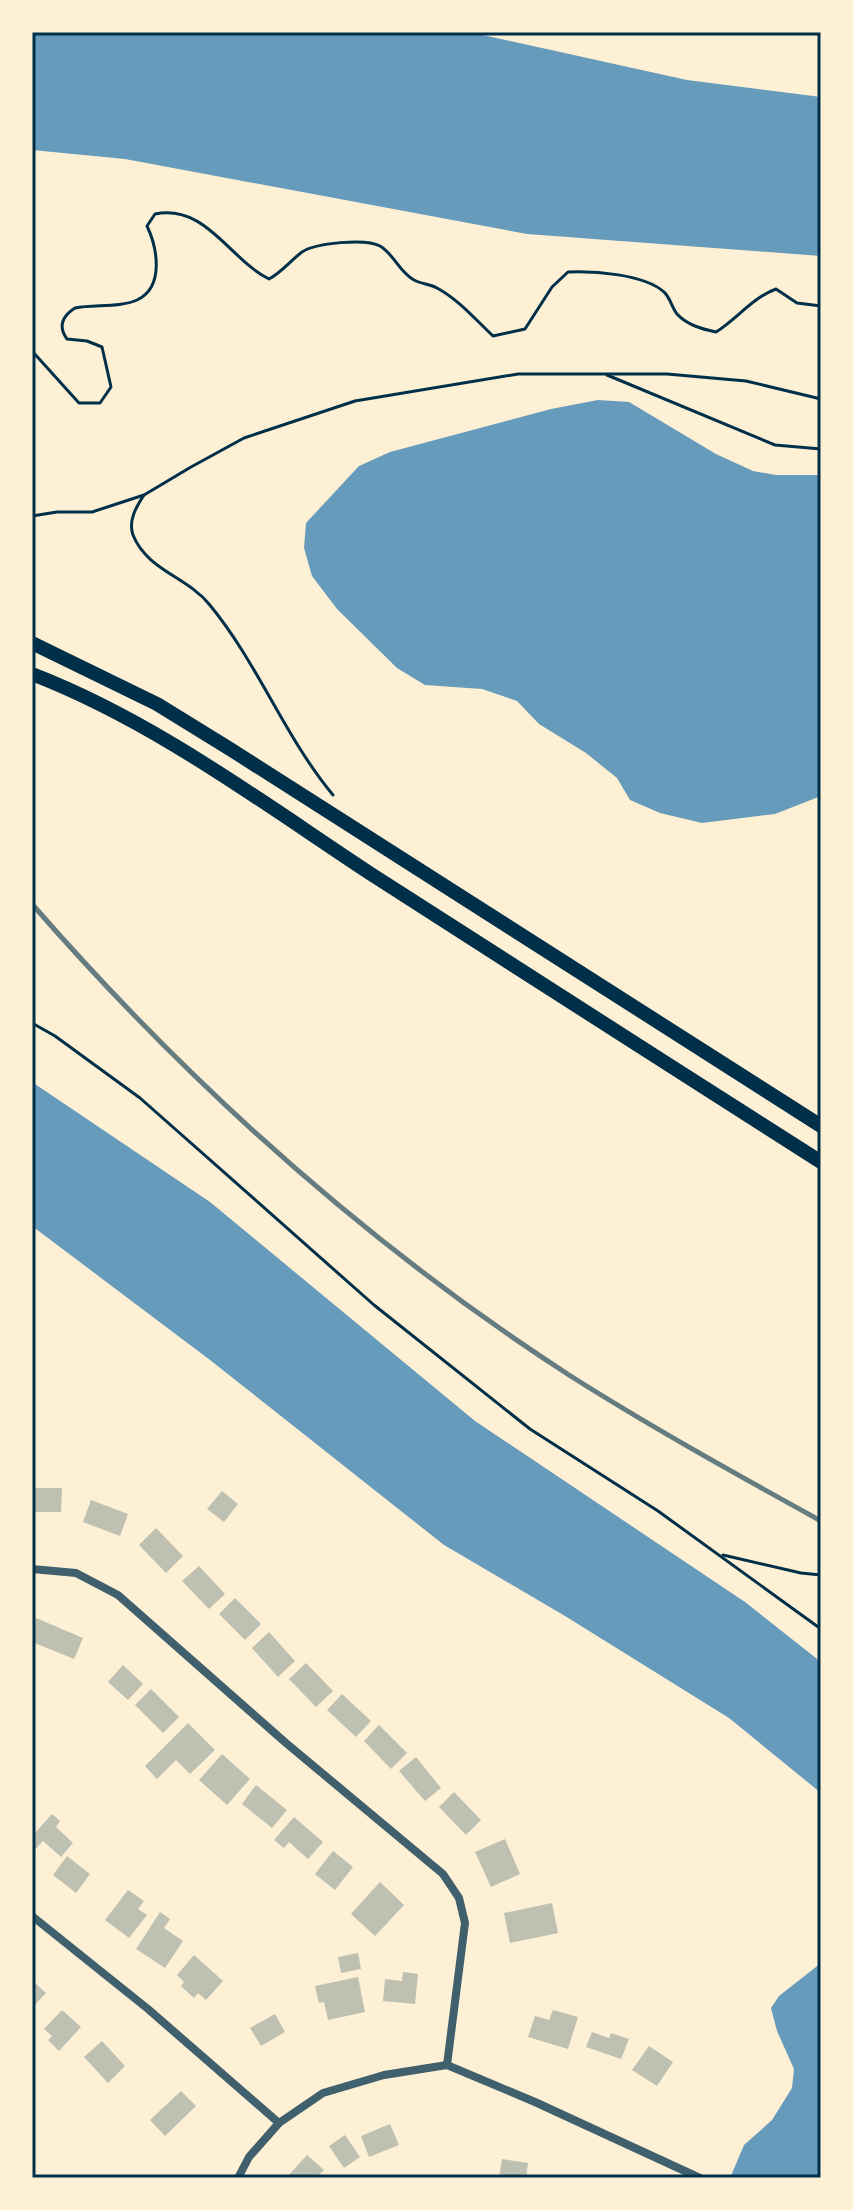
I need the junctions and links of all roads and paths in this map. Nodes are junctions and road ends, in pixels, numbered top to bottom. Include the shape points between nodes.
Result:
1 (821, 306) edge
2 (32, 351) edge
3 (603, 373) junction
4 (821, 399) edge
5 (821, 449) edge
6 (144, 495) junction
7 (32, 516) edge
8 (32, 643) edge
9 (32, 674) edge
10 (337, 799) dead end
11 (32, 1023) edge
12 (821, 1126) edge
13 (821, 1162) edge
14 (719, 1554) junction
15 (32, 1569) edge
16 (821, 1575) edge
17 (821, 1629) edge
18 (32, 1916) edge
19 (447, 2065) junction
20 (279, 2123) junction
21 (238, 2178) edge
22 (700, 2178) edge

1 - 2 path via 797,303 776,289 716,332 695,327 677,314 665,292 630,277 568,272 525,329 493,336 454,298 413,280 376,243 312,246 269,279 199,221 170,211 155,214 147,226 156,254 148,292 137,300 75,308 63,321 67,339 102,347 111,387 100,403 79,403
3 - 4 path via 746,381
3 - 5 path via 775,445
3 - 6 path via 518,374 355,401 244,438
6 - 7 path via 92,512
6 - 10 path via 133,512 132,533 148,559 201,594 228,627 292,737
8 - 12 main road via 157,704
9 - 13 main road via 120,714 212,769
11 - 14 path via 140,1098 374,1305 530,1429
14 - 16 path
14 - 17 path
15 - 19 street via 76,1573 118,1595 443,1874 459,1898 465,1923
18 - 20 street
19 - 20 street via 384,2075 323,2093
19 - 22 street
20 - 21 street

